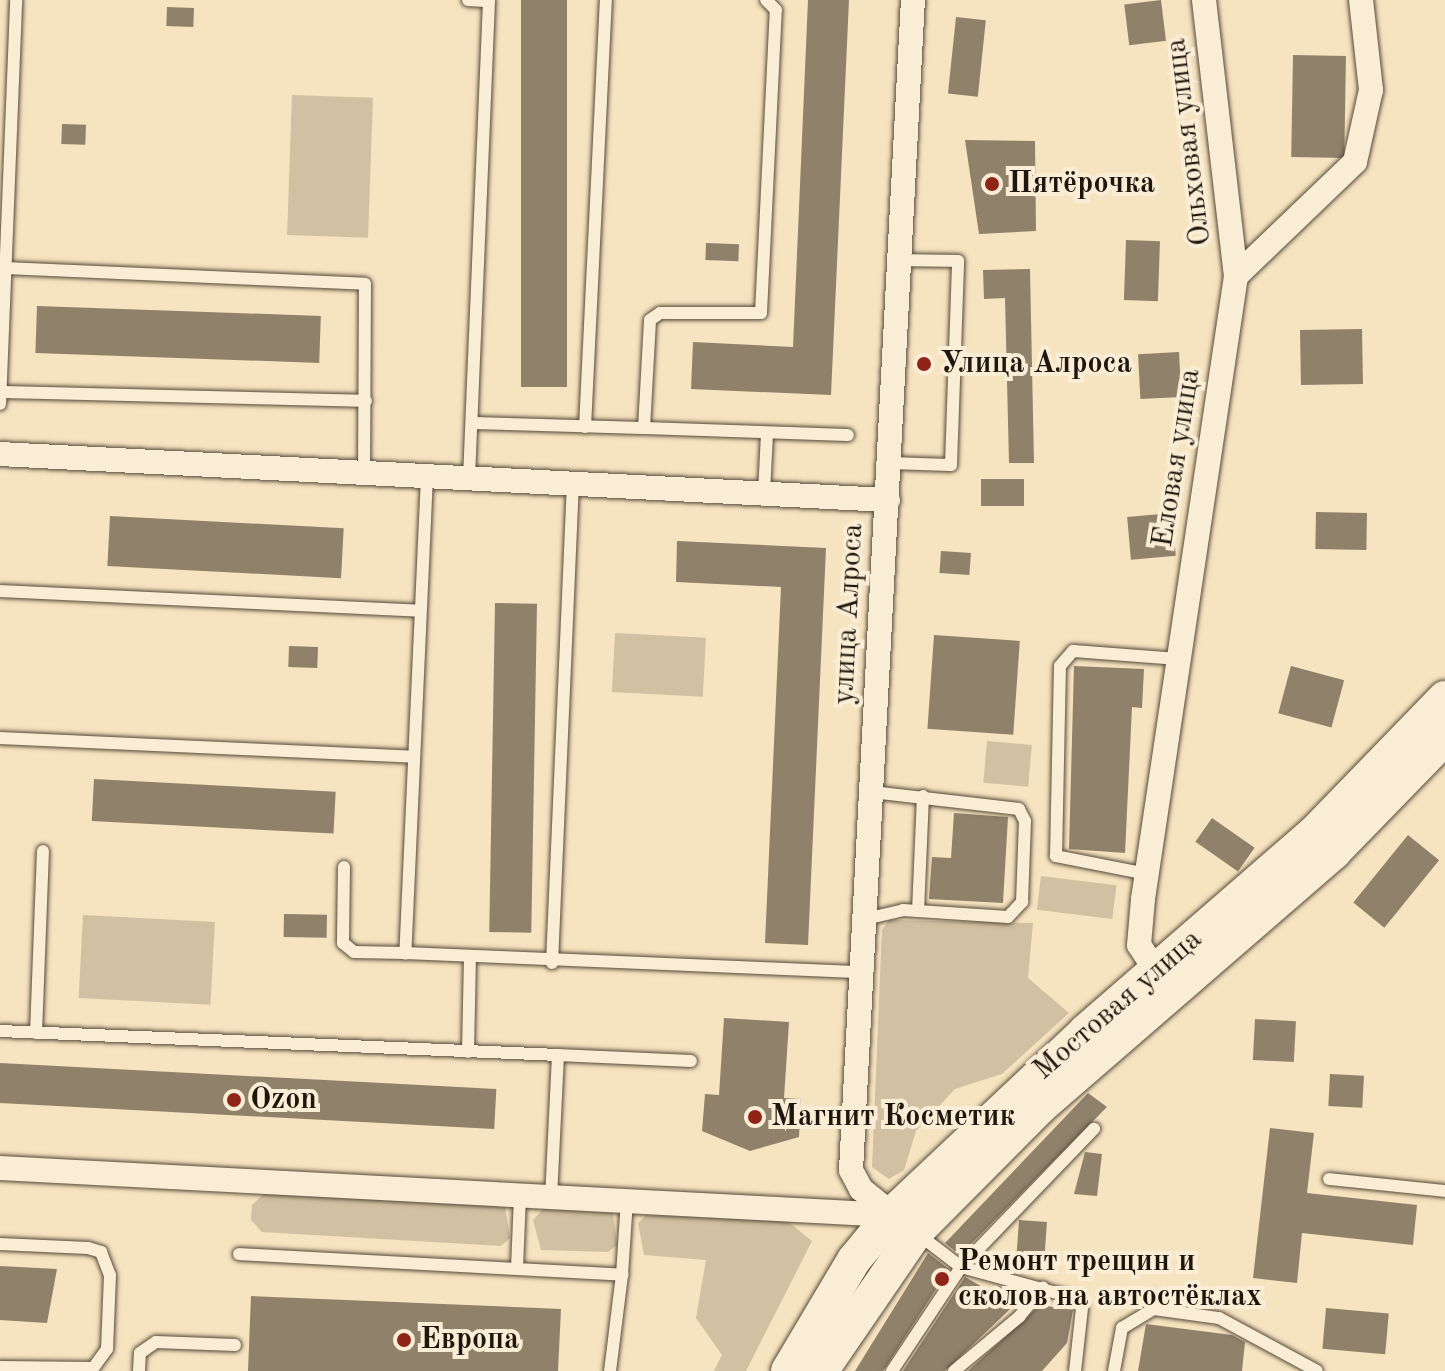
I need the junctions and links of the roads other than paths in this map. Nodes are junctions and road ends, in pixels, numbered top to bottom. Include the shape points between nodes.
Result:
1 (16, 0) edge
2 (468, 0) edge
3 (606, 0) edge
4 (766, 0) edge
5 (913, 0) edge
6 (1204, 0) edge
7 (1361, 0) edge
8 (489, 1) edge
9 (900, 260) junction
10 (5, 268) junction
11 (1236, 276) junction
12 (2, 319) edge
13 (0, 392) edge
14 (366, 401) junction
15 (0, 404) edge
16 (472, 423) junction
17 (585, 427) junction
18 (644, 428) junction
19 (767, 433) junction
20 (848, 435) dead end
21 (0, 454) edge
22 (889, 463) junction
23 (364, 473) junction
24 (427, 476) junction
25 (469, 478) junction
26 (573, 484) junction
27 (764, 493) junction
28 (888, 500) junction
29 (0, 591) edge
30 (420, 611) junction
31 (1179, 659) junction
32 (1445, 698) edge
33 (0, 738) edge
34 (1445, 738) edge
35 (414, 757) junction
36 (872, 792) junction
37 (923, 796) junction
38 (43, 851) dead end
39 (344, 867) dead end
40 (1147, 874) junction
41 (918, 911) junction
42 (865, 919) junction
43 (405, 953) junction
44 (470, 958) junction
45 (552, 963) junction
46 (1156, 971) junction
47 (862, 972) junction
48 (0, 1031) edge
49 (36, 1033) junction
50 (468, 1052) junction
51 (558, 1055) junction
52 (691, 1061) dead end
53 (1094, 1129) dead end
54 (0, 1168) edge
55 (1329, 1179) dead end
56 (1445, 1191) edge
57 (520, 1195) junction
58 (551, 1196) junction
59 (627, 1200) junction
60 (903, 1224) junction
61 (0, 1244) edge
62 (239, 1254) dead end
63 (961, 1267) junction
64 (517, 1268) junction
65 (622, 1275) junction
66 (1043, 1287) junction
67 (235, 1345) dead end
68 (0, 1367) edge
69 (139, 1371) edge
70 (610, 1371) edge
71 (788, 1371) edge
72 (821, 1371) edge
73 (892, 1371) edge
74 (954, 1371) edge
75 (1075, 1371) edge
76 (1114, 1371) edge
77 (1317, 1371) edge

1 - 10 lane
2 - 8 lane
3 - 17 lane
4 - 18 lane via 776,10 763,306 752,316 660,313 650,320
5 - 9 street, улица Алроса
6 - 11 street, Ольховая улица
7 - 11 street via 1371,90 1355,162
8 - 16 lane
9 - 22 street, улица Алроса
9 - 22 lane via 958,261 951,465
10 - 12 lane
10 - 14 lane via 356,279 368,292
11 - 31 street, Еловая улица
12 - 13 lane
13 - 14 lane
13 - 15 lane
14 - 23 lane
16 - 17 lane
16 - 25 lane
17 - 18 lane
18 - 19 lane
19 - 20 lane
19 - 27 lane
21 - 23 street
22 - 28 street, улица Алроса
23 - 24 street
24 - 25 street
24 - 30 lane
25 - 26 street
26 - 27 street
26 - 45 lane
27 - 28 street
28 - 36 street, улица Алроса
29 - 30 lane
30 - 35 lane
31 - 40 street, Еловая улица
31 - 40 lane via 1073,651 1060,666 1056,856
32 - 46 main road, Мостовая улица via 1314,833
33 - 35 lane
34 - 60 main road, Мостовая улица via 1334,852
35 - 43 lane
36 - 37 lane
36 - 42 street, улица Алроса
37 - 41 lane
37 - 41 lane via 1019,809 1025,821 1022,902 1008,917
38 - 49 lane
39 - 43 lane via 343,943 354,952
40 - 46 street, Еловая улица via 1139,945
41 - 42 lane
42 - 47 street, улица Алроса
43 - 44 lane
44 - 45 lane
44 - 50 lane
45 - 47 lane
46 - 60 main road, Мостовая улица
47 - 60 street, улица Алроса via 851,1170
48 - 49 lane
49 - 50 lane
50 - 51 lane
51 - 52 lane
51 - 58 lane
53 - 63 lane
54 - 57 street
55 - 56 lane
57 - 58 street
57 - 64 lane
58 - 59 street
59 - 60 street
59 - 65 lane
60 - 63 lane
60 - 71 main road, Мостовая улица via 854,1260
60 - 72 main road, Мостовая улица
61 - 68 lane via 88,1248 101,1252 110,1275 107,1349 93,1368
62 - 64 lane
63 - 66 lane
63 - 73 lane
64 - 65 lane
65 - 70 lane
66 - 74 lane via 1019,1317
66 - 75 lane via 1082,1308
67 - 69 lane via 156,1342 140,1353
76 - 77 lane via 1122,1328 1154,1309 1219,1318

